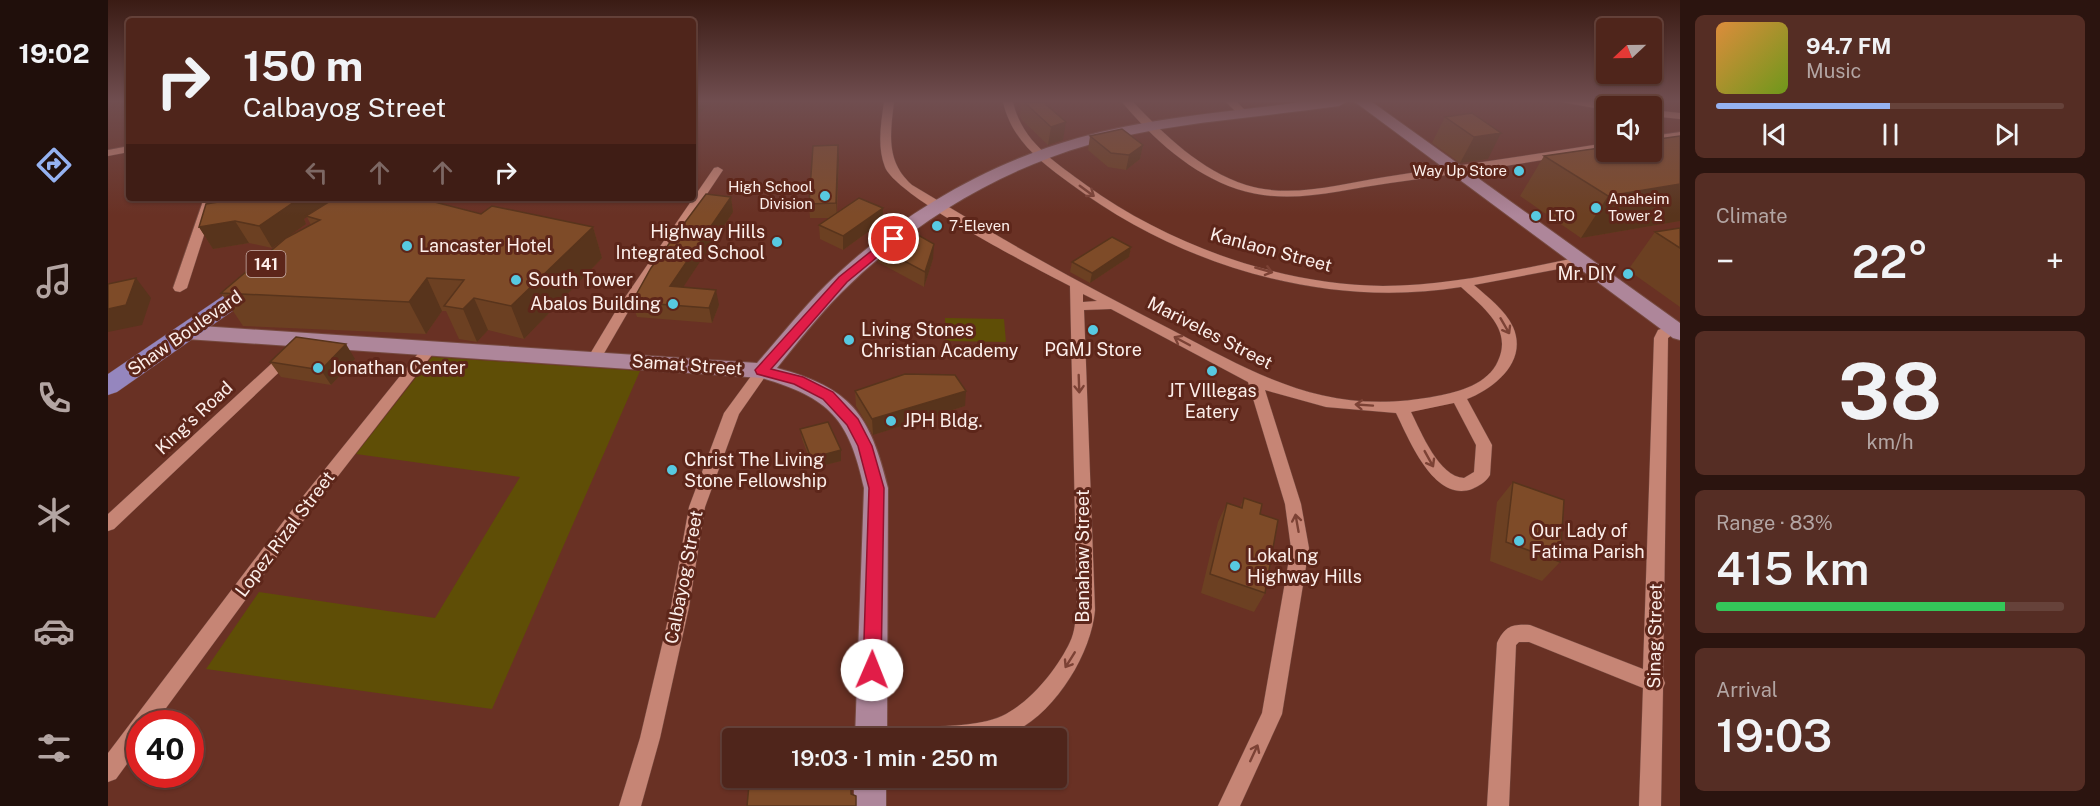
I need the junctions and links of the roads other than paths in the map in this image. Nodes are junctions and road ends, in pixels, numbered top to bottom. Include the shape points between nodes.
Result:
1 (888, 140) edge
2 (1024, 140) edge
3 (1095, 140) edge
4 (1164, 140) edge
5 (1414, 140) edge
6 (1596, 149) edge
7 (126, 150) edge
8 (108, 153) edge
9 (1041, 155) junction
10 (718, 170) dead end
11 (1456, 170) junction
12 (209, 201) edge
13 (939, 207) junction
14 (1580, 261) junction
15 (1076, 284) junction
16 (1465, 284) junction
17 (180, 288) dead end
18 (1114, 305) junction
19 (1076, 306) junction
20 (1677, 331) edge
21 (186, 332) junction
22 (306, 340) junction
23 (430, 348) junction
24 (594, 359) junction
25 (762, 370) junction
26 (108, 376) edge
27 (1254, 379) junction
28 (108, 386) edge
29 (1460, 397) junction
30 (1401, 408) junction
31 (108, 524) edge
32 (1654, 683) junction
33 (153, 710) edge
34 (871, 728) edge
35 (996, 728) edge
36 (126, 747) edge
37 (108, 771) edge
38 (870, 788) edge
39 (630, 806) edge
40 (870, 806) edge
41 (1229, 806) edge
42 (1498, 806) edge
43 (1650, 806) edge

1 - 13 street, Mariveles Street via 894,175
2 - 9 street, Kanlaon Street
3 - 9 street, Calbayog Street
4 - 11 street via 1185,160 1207,172 1245,188 1270,193
5 - 11 street
6 - 11 street
7 - 8 street
9 - 13 street, Calbayog Street
9 -> 16 street, Kanlaon Street via 1119,213 1176,240 1242,264 1360,289
10 - 24 street
11 - 14 street
12 - 17 street
13 - 15 street, Mariveles Street
13 - 25 street, Calbayog Street via 843,280
14 - 16 street, Kanlaon Street
14 - 20 street
15 - 18 street, Mariveles Street
15 - 19 street, Banahaw Street
16 -> 29 street, Mariveles Street via 1498,314 1512,341 1498,375
18 - 19 street
27 -> 18 street, Mariveles Street
19 -> 35 street, Banahaw Street via 1086,610 1083,634 1074,655 1038,701 1010,724
20 - 32 street, Sinag Street via 1663,333 1661,338
21 - 22 street, Samat Street
21 - 26 main road, Shaw Boulevard / 141 via 270,267
21 - 28 main road, Shaw Boulevard / 141
22 - 23 street, Samat Street
22 - 31 street, King's Road
23 - 24 street, Samat Street
23 - 33 street, Lopez Rizal Street via 304,507
24 - 25 street, Samat Street
25 - 34 street, Samat Street via 828,395 853,422 870,462 876,488
25 - 39 street, Calbayog Street via 732,413 697,507 680,607 653,727
30 -> 27 street, Mariveles Street via 1317,399
41 -> 27 street via 1272,714 1300,549 1293,504
29 - 30 street, Mariveles Street
30 -> 29 street via 1434,468 1461,485 1482,475 1484,445
32 - 42 street via 1530,634 1514,633 1507,643
32 - 43 street, Sinag Street
36 - 37 street
38 - 40 street

